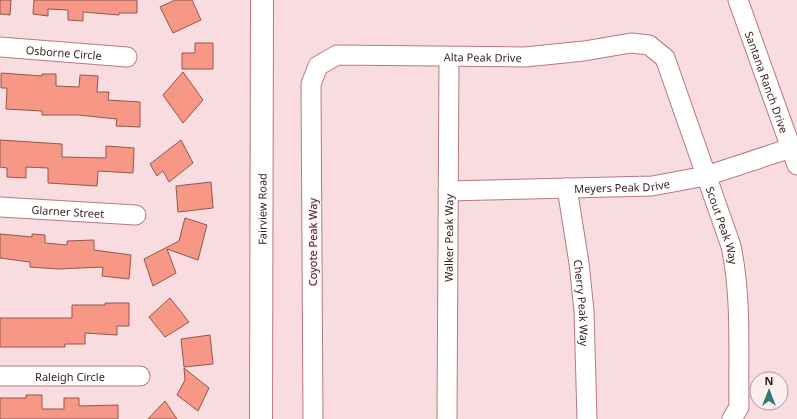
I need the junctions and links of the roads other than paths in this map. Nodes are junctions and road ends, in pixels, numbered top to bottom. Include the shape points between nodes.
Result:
1 (262, 0) edge
2 (738, 0) edge
3 (649, 45) joint
4 (0, 47) edge
5 (127, 57) dead end
6 (449, 57) junction
7 (318, 66) joint
8 (794, 156) edge
9 (706, 176) junction
10 (567, 188) junction
11 (448, 191) junction
12 (0, 207) edge
13 (136, 215) dead end
14 (0, 376) edge
15 (140, 376) dead end
16 (261, 419) edge
17 (313, 419) edge
18 (447, 419) edge
19 (587, 419) edge
20 (732, 419) edge

1 - 16 main road, Fairview Road
2 - 8 street, Santana Ranch Drive
3 - 6 street, Alta Peak Drive via 631,43 525,57
3 - 9 street, Scout Peak Way via 665,58
4 - 5 street, Osborne Circle
6 - 7 street, Alta Peak Drive via 338,55
6 - 11 street, Walker Peak Way
7 - 17 street, Coyote Peak Way via 311,84
8 - 9 street, Meyers Peak Drive
9 - 10 street, Meyers Peak Drive via 652,186
9 - 20 street, Scout Peak Way via 731,246 736,268 740,407
10 - 11 street, Meyers Peak Drive
10 - 19 street, Cherry Peak Way via 584,311
11 - 18 street, Walker Peak Way
12 - 13 street, Glarner Street
14 - 15 street, Raleigh Circle

